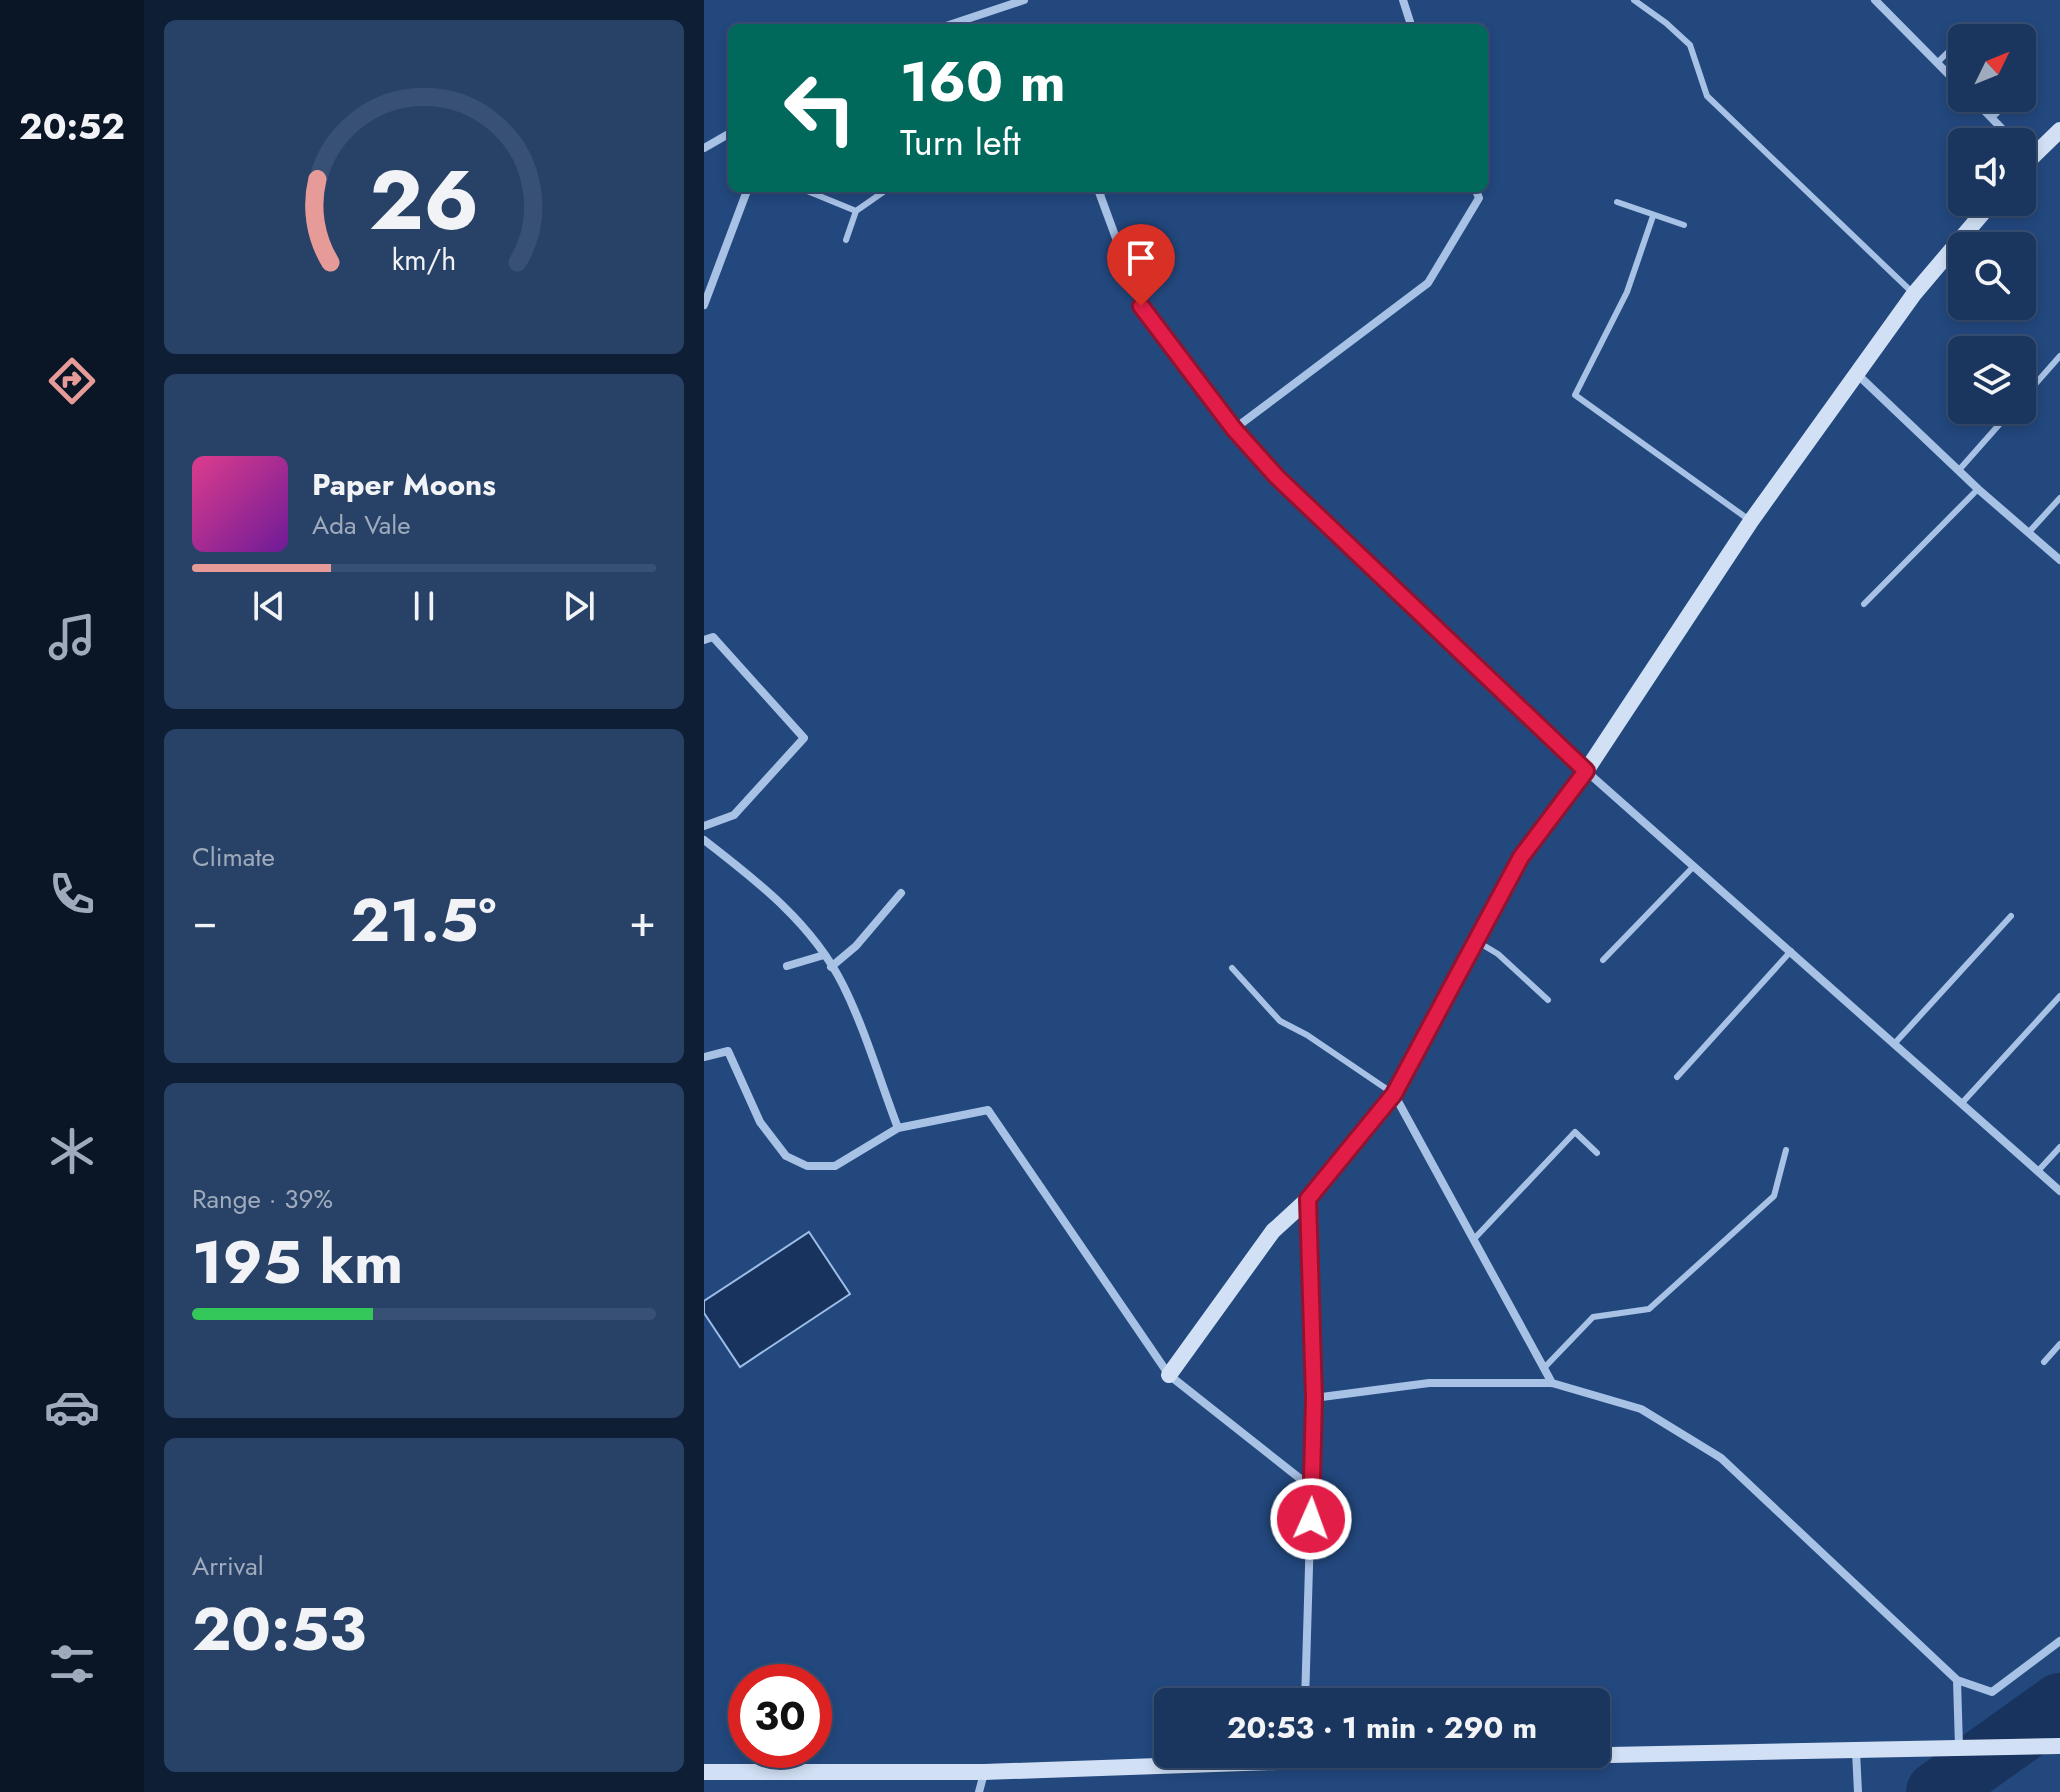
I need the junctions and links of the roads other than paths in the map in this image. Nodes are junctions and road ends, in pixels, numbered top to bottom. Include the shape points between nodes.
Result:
1 (1024, 0) edge
2 (1403, 0) edge
3 (1634, 0) edge
4 (1890, 0) edge
5 (1879, 3) edge
6 (952, 24) edge
7 (1411, 24) edge
8 (1948, 52) dead end
9 (1937, 63) junction
10 (1948, 74) edge
11 (1986, 112) edge
12 (1998, 112) edge
13 (1992, 118) junction
14 (2002, 128) edge
15 (2060, 130) edge
16 (728, 134) edge
17 (704, 148) edge
18 (2036, 149) edge
19 (746, 192) edge
20 (810, 192) edge
21 (883, 192) edge
22 (1099, 192) edge
23 (1477, 192) edge
24 (1617, 202) dead end
25 (856, 211) junction
26 (1653, 216) junction
27 (1980, 216) edge
28 (1684, 225) dead end
29 (846, 240) dead end
30 (1914, 294) junction
31 (704, 305) edge
32 (2060, 356) edge
33 (1857, 374) junction
34 (2036, 383) edge
35 (2000, 424) edge
36 (1234, 429) junction
37 (1959, 470) junction
38 (1978, 489) junction
39 (2060, 498) edge
40 (1751, 521) junction
41 (2029, 532) junction
42 (2060, 560) edge
43 (1864, 604) dead end
44 (704, 640) edge
45 (1586, 771) junction
46 (704, 826) edge
47 (704, 840) edge
48 (1694, 866) junction
49 (901, 893) dead end
50 (2011, 916) dead end
51 (1475, 940) junction
52 (1791, 951) junction
53 (824, 955) junction
54 (1603, 960) dead end
55 (787, 966) dead end
56 (831, 967) junction
57 (1232, 968) dead end
58 (2060, 996) edge
59 (1548, 1000) dead end
60 (1895, 1043) junction
61 (704, 1057) edge
62 (1677, 1077) dead end
63 (1394, 1094) junction
64 (1962, 1103) junction
65 (898, 1128) junction
66 (2060, 1147) edge
67 (1786, 1150) dead end
68 (1597, 1153) dead end
69 (2038, 1171) junction
70 (2060, 1191) edge
71 (1308, 1199) junction
72 (1474, 1239) junction
73 (2060, 1344) edge
74 (2044, 1362) dead end
75 (1544, 1368) junction
76 (1169, 1375) junction
77 (1552, 1383) junction
78 (1314, 1398) junction
79 (1312, 1488) junction
80 (2060, 1641) edge
81 (1957, 1680) junction
82 (1305, 1688) edge
83 (2060, 1746) edge
84 (1961, 1748) junction
85 (1855, 1750) junction
86 (1610, 1754) edge
87 (1154, 1765) edge
88 (704, 1772) edge
89 (984, 1772) junction
90 (979, 1792) edge
91 (1858, 1792) edge

1 - 6 street
2 - 7 street
3 - 30 lane via 1690,45 1707,96
4 - 5 lane
5 - 9 street
8 - 9 lane
9 - 10 street
11 - 13 street
12 - 13 lane
13 - 14 street
15 - 18 street
16 - 17 street
19 - 31 street
20 - 25 lane
21 - 25 lane
22 - 36 street via 1141,306
23 - 36 street via 1479,198 1428,283
24 - 26 lane
25 - 29 lane
26 - 28 lane
26 - 40 lane via 1627,292 1575,395
27 - 30 street
30 - 33 street
32 - 34 lane
33 - 37 street
33 - 40 street
35 - 37 lane
36 - 45 street via 1277,477
37 - 38 street
38 - 41 street
38 - 43 lane
39 - 41 lane
40 - 45 street
41 - 42 street
44 - 46 street via 713,637 804,738 734,815
45 - 48 street
45 - 51 street via 1521,857
47 - 53 street via 770,892
48 - 52 street
48 - 54 lane
49 - 56 street
50 - 60 lane
51 - 59 lane
51 - 63 street
52 - 60 street
52 - 62 lane
53 - 55 street
53 - 56 street
56 - 65 street
57 - 63 lane via 1280,1021
58 - 64 lane
60 - 64 street
61 - 65 street via 728,1051 760,1122 786,1156 807,1166 835,1166
63 - 71 street
63 - 72 street
64 - 69 street
65 - 76 street via 988,1110
66 - 69 lane
67 - 75 lane via 1774,1196 1649,1309 1593,1317
68 - 72 lane via 1575,1132
69 - 70 street
71 - 76 street via 1273,1231
71 - 78 street
72 - 75 street
73 - 74 lane
75 - 77 street
76 - 79 street
77 - 78 street via 1429,1383
77 - 81 street via 1641,1409 1721,1458
78 - 79 street
79 - 82 street
80 - 81 street via 1992,1692
81 - 84 street
83 - 84 street
84 - 85 street
85 - 86 street
85 - 91 street
87 - 89 street
88 - 89 street
89 - 90 street

